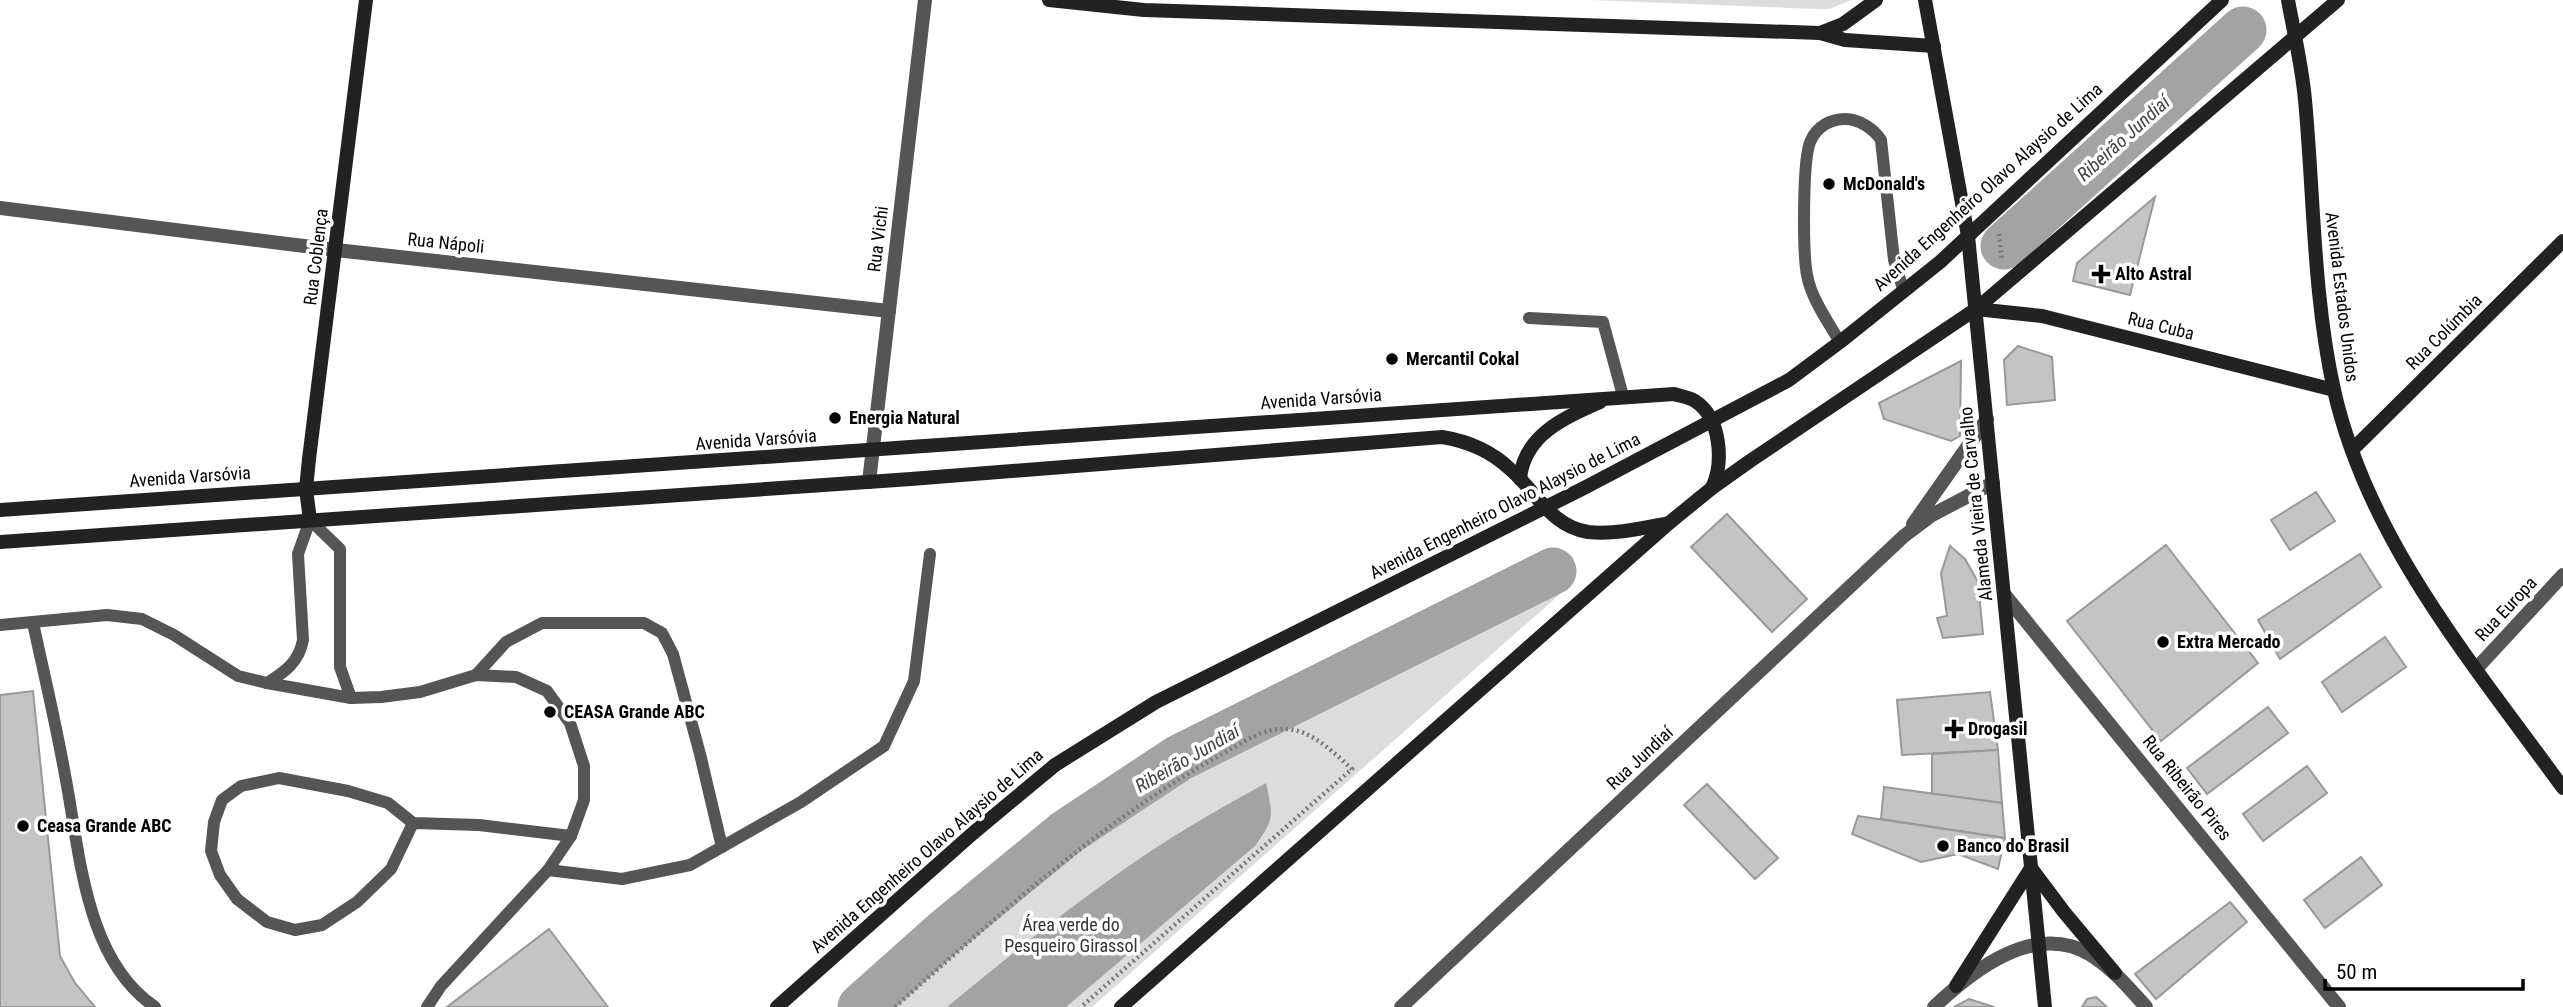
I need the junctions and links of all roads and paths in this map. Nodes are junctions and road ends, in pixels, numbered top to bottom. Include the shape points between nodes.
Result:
1 (366, 0) edge
2 (925, 0) edge
3 (1049, 0) edge
4 (1876, 0) edge
5 (1926, 0) edge
6 (2222, 0) edge
7 (2288, 0) edge
8 (2338, 0) edge
9 (1140, 5) edge
10 (1820, 33) junction
11 (2295, 35) junction
12 (1934, 46) junction
13 (0, 208) edge
14 (1997, 208) junction
15 (1968, 236) junction
16 (2563, 241) edge
17 (337, 250) junction
18 (2006, 285) junction
19 (1904, 292) junction
20 (1976, 309) junction
21 (889, 311) junction
22 (1529, 318) dead end
23 (1840, 342) junction
24 (2334, 390) junction
25 (1617, 397) junction
26 (1987, 419) junction
27 (1712, 422) junction
28 (2352, 450) junction
29 (873, 451) junction
30 (1520, 479) junction
31 (869, 482) junction
32 (1993, 483) junction
33 (1712, 488) junction
34 (306, 489) junction
35 (1545, 508) junction
36 (0, 510) edge
37 (310, 520) junction
38 (1669, 523) junction
39 (1904, 536) junction
40 (0, 542) edge
41 (930, 554) dead end
42 (2563, 575) edge
43 (2004, 594) junction
44 (33, 623) junction
45 (0, 625) edge
46 (2476, 669) junction
47 (476, 676) junction
48 (267, 683) junction
49 (351, 698) junction
50 (2563, 788) edge
51 (413, 823) junction
52 (571, 836) junction
53 (722, 847) junction
54 (2031, 868) junction
55 (548, 870) junction
56 (2039, 944) junction
57 (2115, 973) junction
58 (1956, 986) junction
59 (155, 1007) edge
60 (427, 1007) edge
61 (777, 1007) edge
62 (895, 1007) edge
63 (1081, 1007) edge
64 (1121, 1007) edge
65 (1401, 1007) edge
66 (1934, 1007) edge
67 (2045, 1007) edge
68 (2146, 1007) edge
69 (2339, 1007) edge

1 - 17 main road, Rua Coblença
2 - 21 street, Rua Vichi
3 - 9 main road
4 - 10 main road via 1843,24
5 - 12 main road, Alameda Vieira de Carvalho
6 - 14 main road, Avenida Engenheiro Olavo Alaysio de Lima
7 - 11 main road, Avenida Estados Unidos
8 - 11 main road
9 - 10 main road
10 - 12 main road via 1845,40
11 - 18 main road
11 - 24 main road, Avenida Estados Unidos
12 - 15 main road, Alameda Vieira de Carvalho
13 - 17 street, Rua Nápoli
14 - 15 main road, Avenida Engenheiro Olavo Alaysio de Lima
14 - 18 path
15 - 19 main road, Avenida Engenheiro Olavo Alaysio de Lima
15 - 20 main road, Alameda Vieira de Carvalho
16 - 28 main road, Rua Colúmbia
17 - 21 street, Rua Nápoli
17 - 34 main road, Rua Coblença
18 - 20 main road
19 - 23 main road, Avenida Engenheiro Olavo Alaysio de Lima
19 - 23 lane via 1894,260 1881,140 1856,121 1845,119 1820,127 1809,144 1807,277
20 - 24 main road, Rua Cuba via 2042,316
20 - 26 main road, Alameda Vieira de Carvalho
20 - 33 main road
21 - 29 street, Rua Vichi
22 - 25 lane via 1603,323
23 - 27 main road, Avenida Engenheiro Olavo Alaysio de Lima via 1789,380
24 - 28 main road, Avenida Estados Unidos
25 - 27 main road, Avenida Varsóvia via 1674,394 1693,399
25 - 29 main road, Avenida Varsóvia
25 - 30 main road via 1567,416 1542,434 1528,450
26 - 32 main road, Alameda Vieira de Carvalho
26 - 39 street, Rua Jundiaí
27 - 33 main road via 1719,466
27 - 35 main road, Avenida Engenheiro Olavo Alaysio de Lima
28 - 46 main road, Avenida Estados Unidos via 2412,573
29 - 31 street, Rua Vichi
29 - 34 main road, Avenida Varsóvia
30 - 31 main road via 1486,451 1443,438
30 - 35 main road
31 - 37 main road
32 - 39 street, Rua Jundiaí via 1932,515
32 - 43 main road, Alameda Vieira de Carvalho
33 - 38 main road
34 - 36 main road, Avenida Varsóvia
34 - 37 main road, Rua Coblença
35 - 38 main road via 1567,525 1588,532
35 - 61 main road, Avenida Engenheiro Olavo Alaysio de Lima via 1156,702 1055,765
37 - 40 main road
37 - 48 lane via 298,554 300,654 286,671
37 - 49 lane via 340,549 340,667
38 - 64 main road
39 - 65 street, Rua Jundiaí
41 - 53 lane via 914,681 884,746 801,802
42 - 46 street, Rua Europa
43 - 54 main road, Alameda Vieira de Carvalho
43 - 69 street, Rua Ribeirão Pires
44 - 45 lane
44 - 48 lane via 107,615 142,619 238,676
44 - 59 lane via 98,931 117,969
46 - 50 main road, Avenida Estados Unidos
47 - 49 lane via 420,692
47 - 52 lane via 516,677 547,691 570,723 584,766 584,800
47 - 53 lane via 506,642 541,623 643,623 662,633 676,667
48 - 49 lane
51 - 51 lane via 388,803 279,778 241,786 222,800 211,851 220,875 237,899 267,922 295,930 322,925 357,902 391,869
51 - 52 lane
52 - 55 lane
53 - 55 lane via 690,866 622,879
54 - 56 main road, Alameda Vieira de Carvalho
54 - 57 main road
54 - 58 main road
55 - 60 lane
56 - 57 street via 2067,945 2090,954
56 - 58 street via 1996,959
56 - 67 main road, Alameda Vieira de Carvalho
57 - 68 street
58 - 66 street
62 - 63 path via 1013,902 1086,846 1151,798 1265,730 1301,732 1352,769

